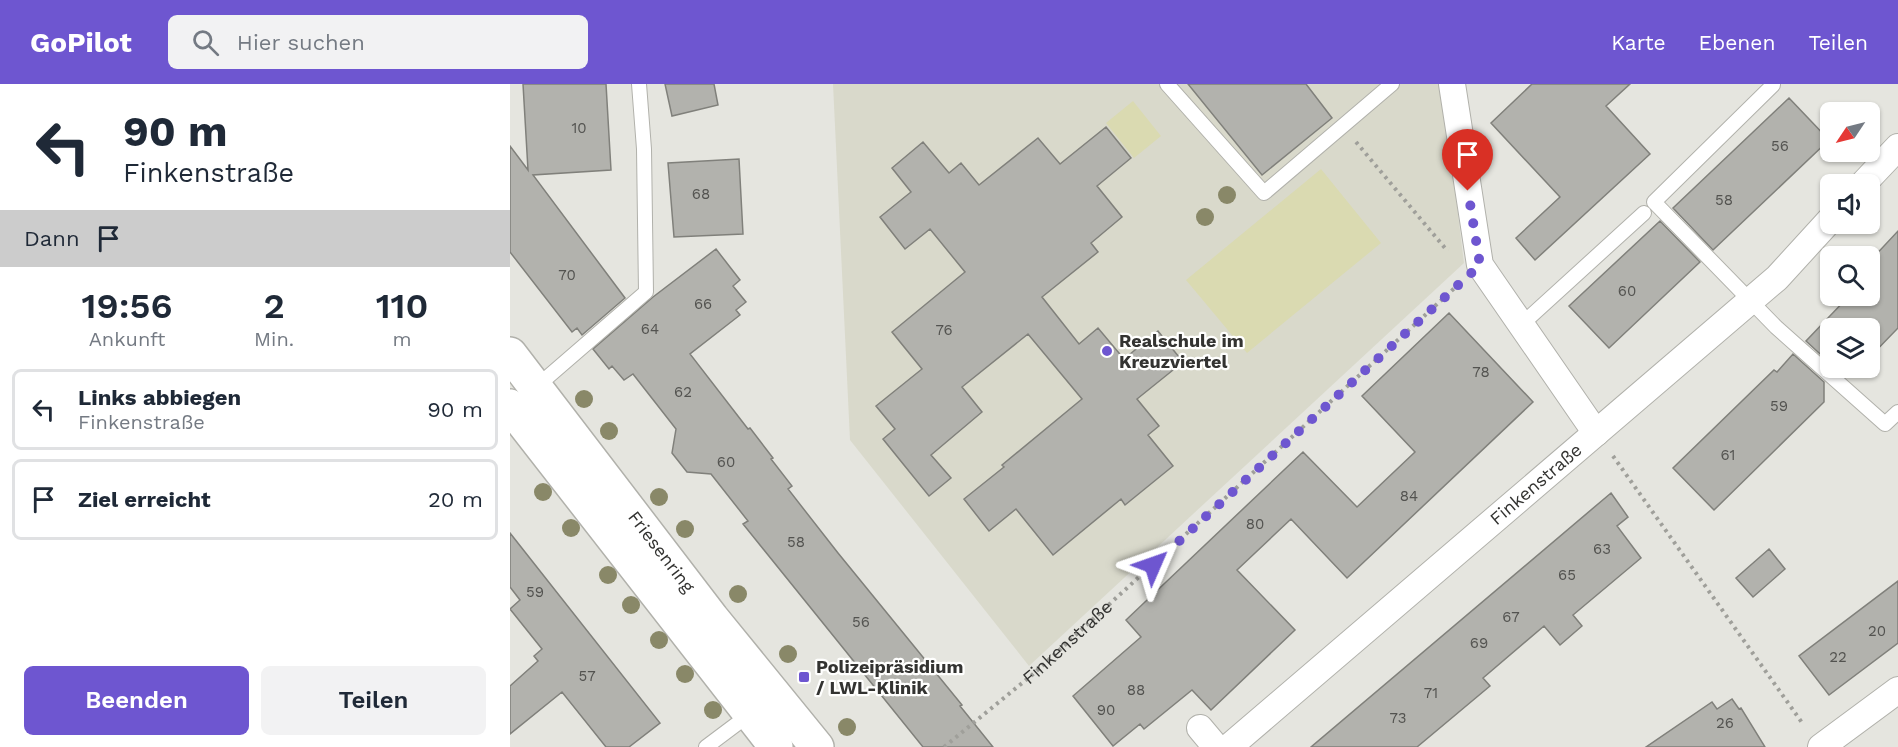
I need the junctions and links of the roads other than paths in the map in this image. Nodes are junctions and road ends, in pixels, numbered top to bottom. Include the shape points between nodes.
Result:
1 (639, 84) edge
2 (1167, 84) edge
3 (1392, 84) edge
4 (1452, 84) edge
5 (1773, 85) edge
6 (1898, 147) edge
7 (1872, 174) edge
8 (1644, 213) dead end
9 (1820, 231) edge
10 (1750, 300) junction
11 (1521, 325) junction
12 (510, 354) edge
13 (519, 409) edge
14 (1898, 412) edge
15 (1596, 434) junction
16 (1898, 690) edge
17 (750, 714) junction
18 (1200, 728) dead end
19 (706, 747) edge
20 (776, 747) edge
21 (817, 747) edge
22 (1216, 747) edge
23 (1229, 747) edge
24 (1821, 747) edge

1 - 13 lane via 646,292
2 - 3 lane via 1264,193
4 - 11 street, Finkenstraße via 1479,260
5 - 10 lane via 1654,202
6 - 7 street
8 - 11 lane
9 - 10 street, Finkenstraße via 1777,278
10 - 14 lane via 1885,424
10 - 15 street, Finkenstraße
11 - 15 street, Finkenstraße
12 - 13 main road, Friesenring
13 - 17 main road, Friesenring
13 - 21 main road, Friesenring via 712,618
15 - 23 street, Finkenstraße
16 - 24 street
17 - 19 lane
17 - 20 main road, Friesenring
18 - 22 street

